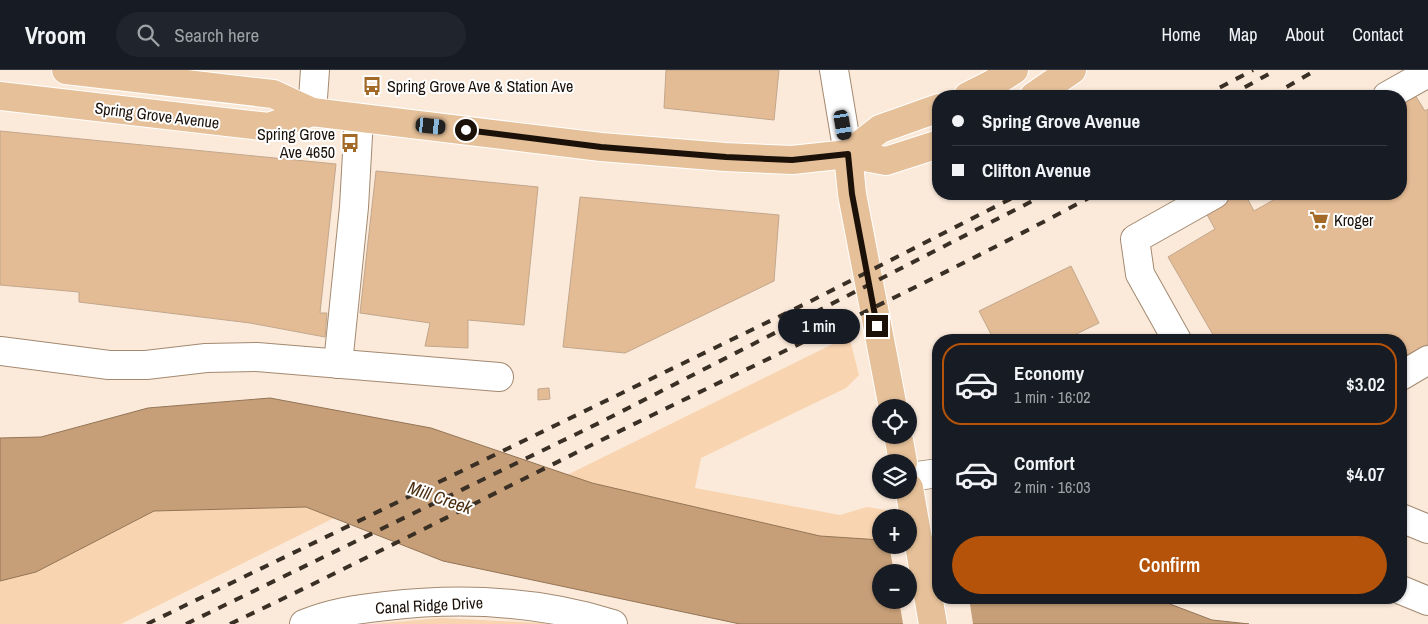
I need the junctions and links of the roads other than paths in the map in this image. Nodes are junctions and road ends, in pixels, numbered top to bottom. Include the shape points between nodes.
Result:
1 (66, 70) edge
2 (315, 70) edge
3 (834, 70) edge
4 (1014, 70) edge
5 (1072, 70) edge
6 (1428, 73) edge
7 (980, 90) edge
8 (1043, 90) edge
9 (1398, 90) edge
10 (0, 96) edge
11 (932, 111) edge
12 (312, 112) junction
13 (359, 118) junction
14 (932, 146) edge
15 (848, 154) junction
16 (1204, 200) edge
17 (1174, 334) edge
18 (0, 351) edge
19 (1428, 360) edge
20 (338, 364) junction
21 (1407, 372) edge
22 (499, 377) dead end
23 (891, 399) edge
24 (932, 474) edge
25 (917, 476) edge
26 (911, 499) edge
27 (1407, 520) edge
28 (1428, 529) edge
29 (1407, 592) edge
30 (1428, 601) edge
31 (304, 624) edge
32 (613, 624) edge
33 (934, 624) edge

1 - 12 main road, Spring Grove Avenue via 273,94
2 - 12 street
3 - 15 street
4 - 7 main road
5 - 8 main road
6 - 9 street
10 - 12 main road, Spring Grove Avenue via 269,127
11 - 15 main road via 880,130
12 - 13 main road, Spring Grove Avenue
13 - 15 main road, Spring Grove Avenue via 601,147 716,156 792,160
13 - 20 street via 354,207
14 - 15 main road, Spring Grove Avenue via 886,161
15 - 23 main road via 852,194
16 - 17 street via 1135,239 1140,274
18 - 20 street via 109,365 256,357
19 - 21 street
20 - 22 street
24 - 25 street
26 - 33 main road
27 - 28 street
29 - 30 street
31 - 32 street, Canal Ridge Drive via 342,611 460,600 515,603

